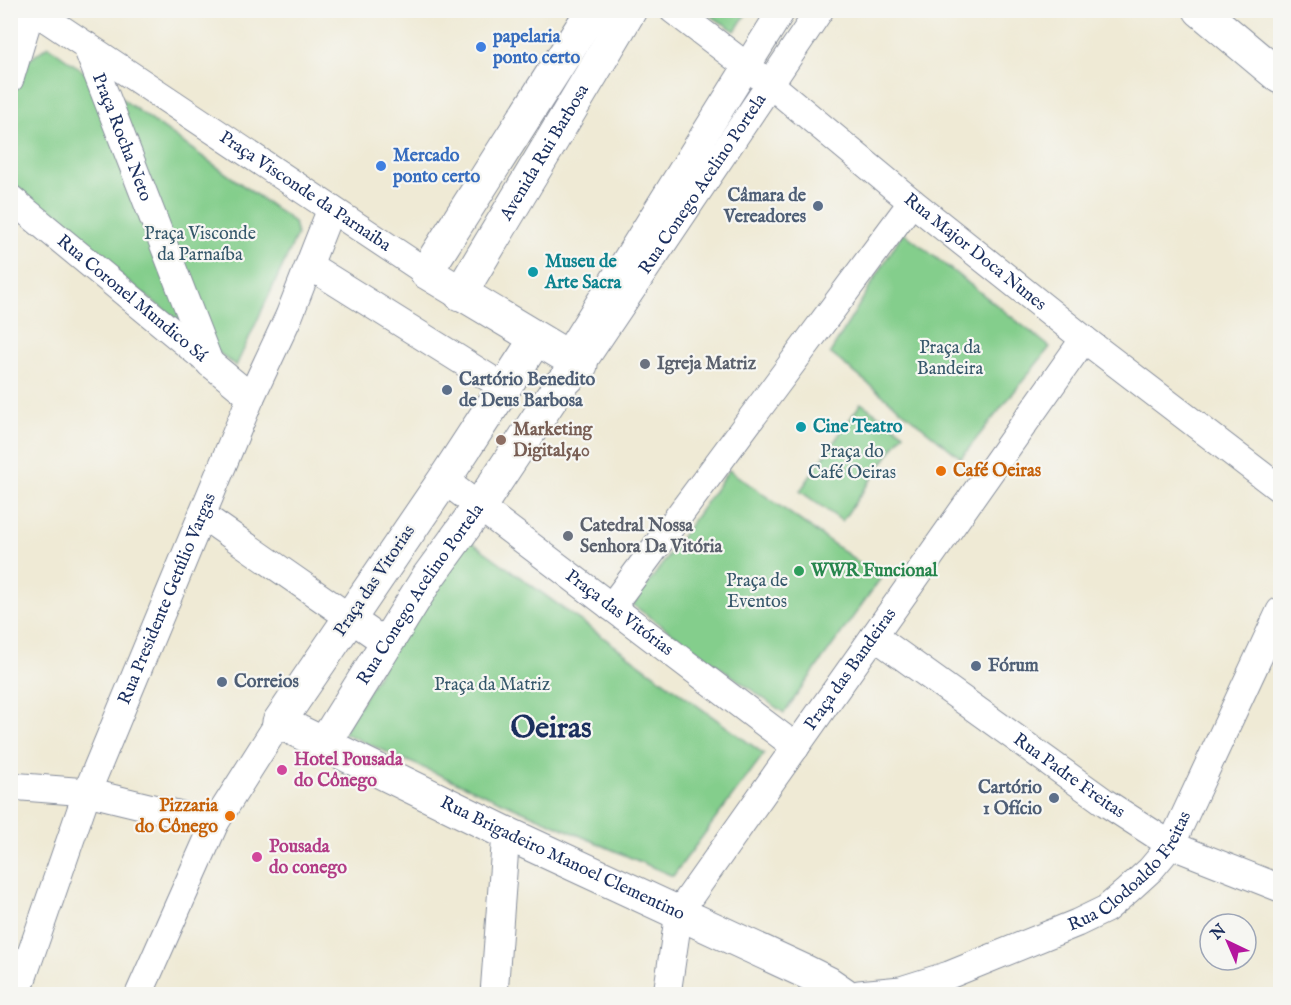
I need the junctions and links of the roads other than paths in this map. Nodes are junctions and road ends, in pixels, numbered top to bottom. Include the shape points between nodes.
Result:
1 (32, 10) edge
2 (593, 10) edge
3 (630, 10) edge
4 (673, 10) edge
5 (782, 10) edge
6 (820, 10) edge
7 (1200, 10) edge
8 (86, 45) junction
9 (746, 66) junction
10 (1281, 77) edge
11 (10, 79) edge
12 (770, 84) junction
13 (10, 198) edge
14 (912, 202) junction
15 (331, 209) junction
16 (310, 266) junction
17 (426, 272) junction
18 (460, 294) junction
19 (536, 339) junction
20 (1084, 339) junction
21 (210, 364) junction
22 (569, 368) junction
23 (504, 388) junction
24 (251, 397) junction
25 (444, 480) junction
26 (1281, 489) edge
27 (479, 507) junction
28 (202, 515) junction
29 (611, 607) junction
30 (1281, 612) edge
31 (350, 618) junction
32 (874, 636) junction
33 (386, 643) junction
34 (279, 722) junction
35 (324, 744) junction
36 (796, 747) junction
37 (10, 786) edge
38 (87, 792) junction
39 (215, 823) junction
40 (506, 833) junction
41 (1171, 845) junction
42 (1281, 888) edge
43 (679, 912) junction
44 (21, 993) edge
45 (139, 994) edge
46 (494, 994) edge
47 (667, 994) edge
48 (844, 994) edge
49 (860, 994) edge

1 - 8 street, Praça Visconde da Parnaiba
1 - 11 street
2 - 17 main road, Avenida Rui Barbosa
3 - 18 main road, Avenida Rui Barbosa
4 - 9 street, Rua Major Doca Nunes
5 - 9 street, Rua Conego Acelino Portela
6 - 12 street, Rua Conego Acelino Portela
7 - 10 main road
8 - 15 street, Praça Visconde da Parnaiba
8 - 21 street, Praça Rocha Neto
9 - 12 street, Rua Major Doca Nunes
9 - 22 street, Rua Conego Acelino Portela
12 - 14 street, Rua Major Doca Nunes
12 - 22 street, Rua Conego Acelino Portela
13 - 21 street, Rua Coronel Mundico Sá
14 - 20 street, Rua Major Doca Nunes
14 - 29 street
15 - 16 street, Rua Presidente Getúlio Vargas
15 - 17 street, Praça Visconde da Parnaiba
16 - 23 street
16 - 24 street, Rua Presidente Getúlio Vargas
17 - 18 main road, Praça Visconde da Parnaiba
18 - 19 main road, Praça Visconde da Parnaiba
19 - 22 main road, Praça Visconde da Parnaiba
19 - 23 main road, Praça das Vitorias
20 - 26 street, Rua Major Doca Nunes
20 - 32 street, Praça das Bandeiras
21 - 24 street, Rua Coronel Mundico Sá
22 - 27 main road, Rua Conego Acelino Portela
23 - 25 main road, Praça das Vitorias
24 - 28 street, Rua Presidente Getúlio Vargas
25 - 27 street, Praça das Vitórias
25 - 31 main road, Praça das Vitorias
27 - 29 street, Praça das Vitórias
27 - 33 main road, Rua Conego Acelino Portela
28 - 31 street
28 - 38 street, Rua Presidente Getúlio Vargas
29 - 36 street, Praça das Vitórias
30 - 41 street, Rua Clodoaldo Freitas
31 - 33 street
31 - 34 main road, Praça das Vitorias
32 - 36 street, Praça das Bandeiras
32 - 41 street, Rua Padre Freitas via 1106,803
33 - 35 main road, Rua Conego Acelino Portela
34 - 35 main road, Rua Brigadeiro Manoel Clementino
34 - 39 street, Praça das Vitorias
35 - 40 main road, Rua Brigadeiro Manoel Clementino
36 - 43 street, Praça das Bandeiras
37 - 38 street
38 - 39 street
38 - 44 street, Rua Presidente Getúlio Vargas
39 - 45 street
40 - 43 main road, Rua Brigadeiro Manoel Clementino
40 - 46 street
41 - 42 street, Rua Padre Freitas
41 - 49 street, Rua Clodoaldo Freitas via 1150,870 1106,909 1077,924 949,975 901,990
43 - 47 street
43 - 48 main road, Rua Brigadeiro Manoel Clementino via 807,972

